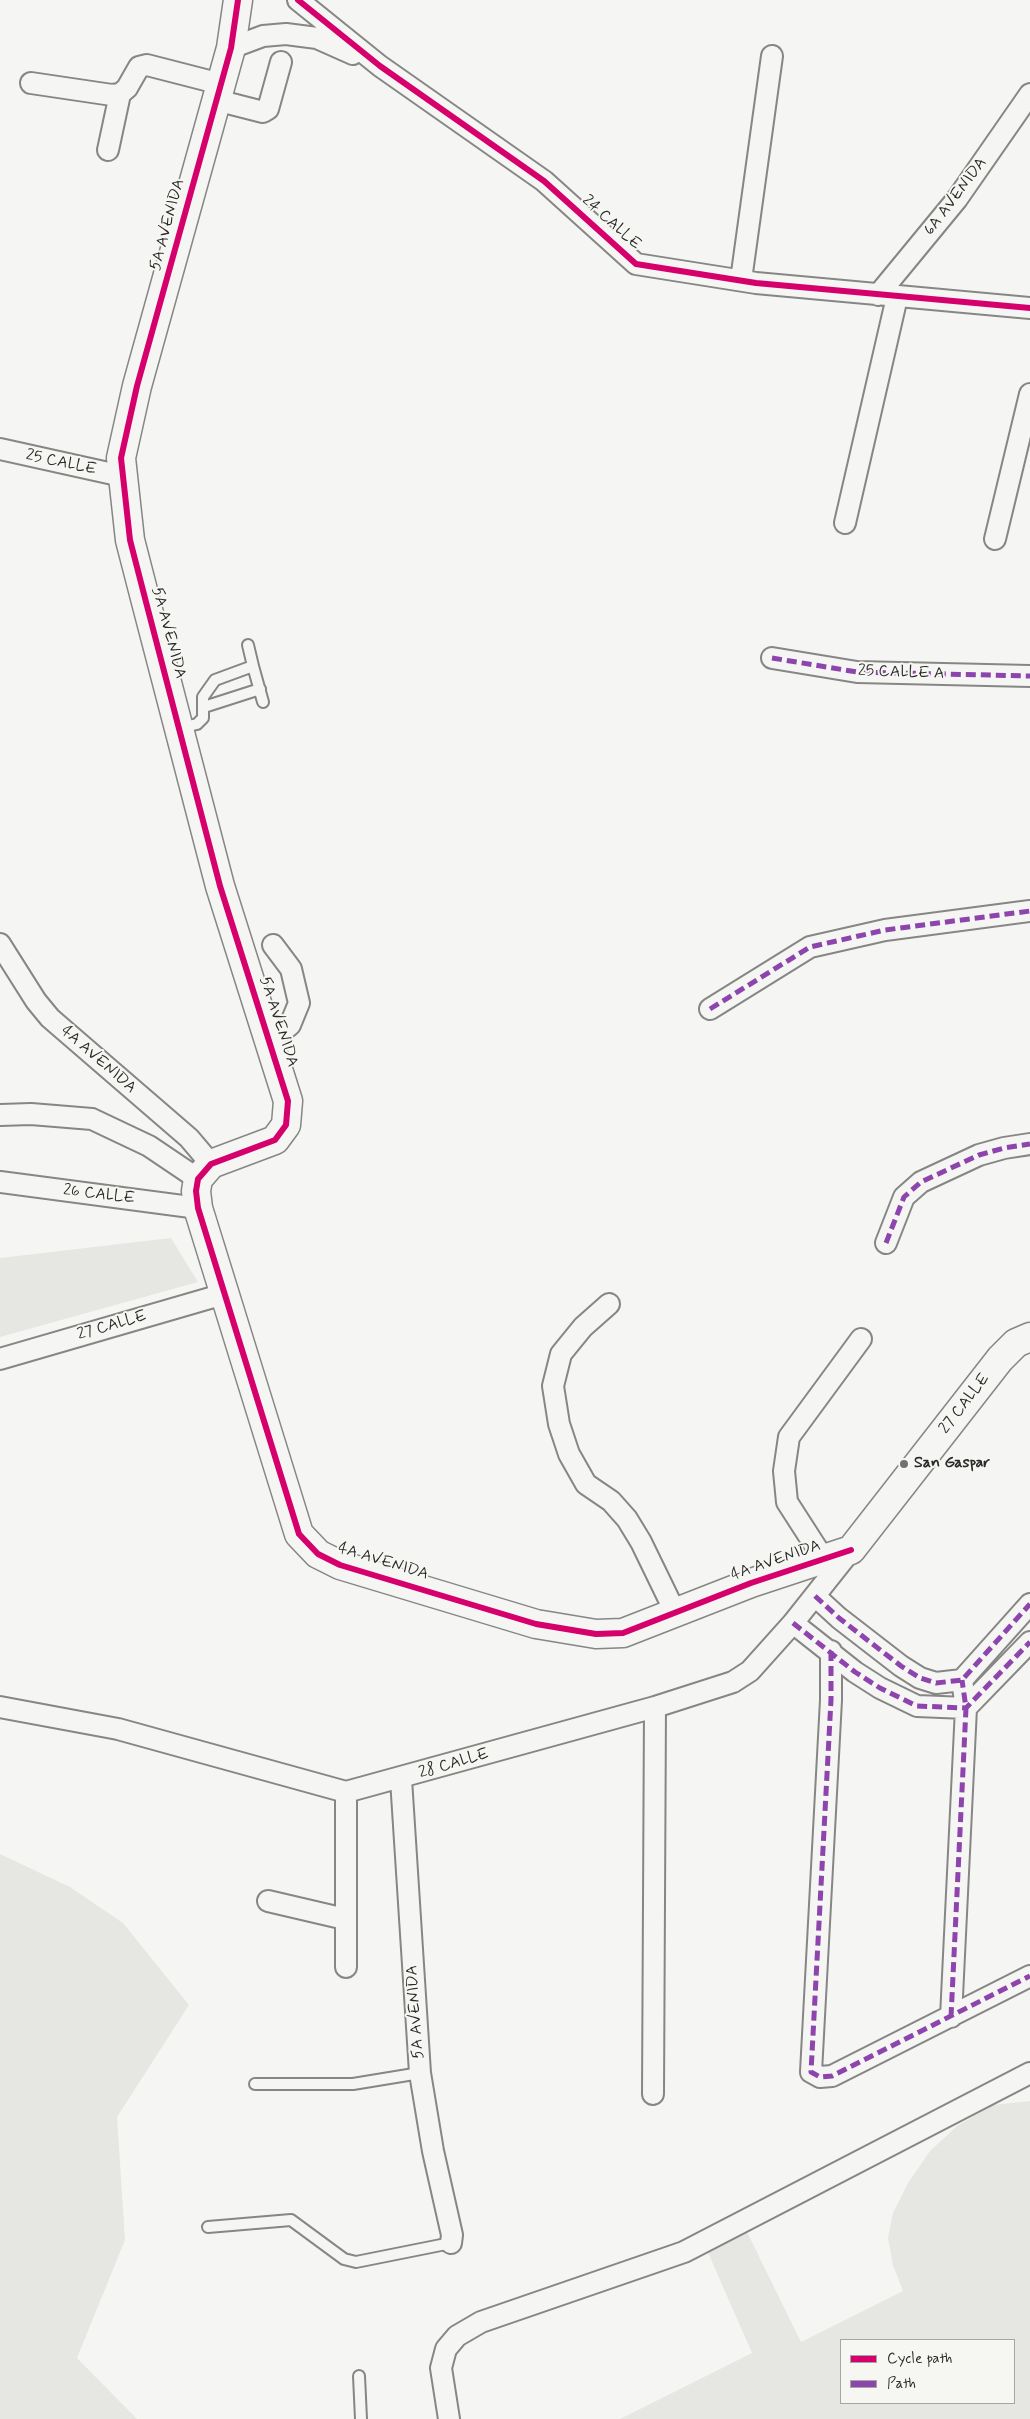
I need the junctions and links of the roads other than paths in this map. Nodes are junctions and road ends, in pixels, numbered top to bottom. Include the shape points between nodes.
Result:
1 (238, 0) edge
2 (298, 0) edge
3 (231, 48) junction
4 (772, 56) dead end
5 (281, 62) dead end
6 (380, 66) junction
7 (31, 83) dead end
8 (219, 92) junction
9 (120, 94) junction
10 (1030, 94) edge
11 (108, 150) dead end
12 (741, 280) junction
13 (887, 296) junction
14 (1030, 308) edge
15 (1030, 394) edge
16 (0, 450) edge
17 (122, 476) junction
18 (845, 522) dead end
19 (995, 539) dead end
20 (248, 645) dead end
21 (772, 658) dead end
22 (254, 666) junction
23 (1030, 676) edge
24 (260, 689) junction
25 (263, 702) dead end
26 (204, 708) junction
27 (179, 728) junction
28 (1030, 911) edge
29 (0, 944) edge
30 (273, 945) dead end
31 (710, 1009) dead end
32 (269, 1042) junction
33 (0, 1115) edge
34 (1030, 1144) edge
35 (204, 1171) junction
36 (0, 1182) edge
37 (198, 1208) junction
38 (886, 1243) dead end
39 (224, 1294) junction
40 (609, 1304) dead end
41 (1030, 1337) edge
42 (862, 1339) dead end
43 (0, 1359) edge
44 (851, 1550) junction
45 (824, 1558) junction
46 (815, 1596) junction
47 (1030, 1604) edge
48 (676, 1614) junction
49 (793, 1623) junction
50 (1030, 1642) edge
51 (831, 1651) junction
52 (962, 1680) junction
53 (0, 1707) edge
54 (655, 1707) junction
55 (966, 1708) junction
56 (401, 1779) junction
57 (346, 1792) junction
58 (268, 1901) dead end
59 (345, 1919) junction
60 (346, 1967) dead end
61 (1030, 1976) edge
62 (951, 2017) junction
63 (420, 2073) junction
64 (1030, 2073) edge
65 (256, 2084) dead end
66 (653, 2094) dead end
67 (208, 2226) dead end
68 (451, 2243) joint
69 (359, 2376) dead end
70 (361, 2419) edge
71 (449, 2419) edge

1 - 3 street, 5A AVENIDA
2 - 6 street, 24 CALLE
3 - 6 street, 24 CALLE via 263,36 301,35 317,38
3 - 8 street, 5A AVENIDA
4 - 12 street
5 - 8 street via 268,109 263,112
6 - 12 street, 24 CALLE via 544,181 636,264
7 - 9 street
8 - 9 street via 147,65 139,67
8 - 17 street, 5A AVENIDA via 137,386 121,458
9 - 11 street
10 - 13 street, 6A AVENIDA
12 - 13 street, 24 CALLE
13 - 14 street, 24 CALLE
13 - 18 street
15 - 19 street
16 - 17 street, 25 CALLE
17 - 27 street, 5A AVENIDA via 130,540
20 - 22 lane
21 - 23 street, 25 CALLE A via 857,672
22 - 24 lane
22 - 26 lane via 215,680 203,697
24 - 25 lane
24 - 26 lane
26 - 27 lane via 203,718 197,724
27 - 32 street, 5A AVENIDA via 220,886
28 - 31 street via 885,930 810,947
29 - 35 street, 4A AVENIDA via 50,1018 188,1138
30 - 32 street via 290,970 299,1003 290,1025
32 - 35 street, 5A AVENIDA via 287,1096 287,1120 275,1140
33 - 35 street via 92,1119
34 - 38 street via 979,1155 921,1182 904,1197
35 - 37 street, 4A AVENIDA via 196,1191
36 - 37 street, 26 CALLE
37 - 39 street, 4A AVENIDA
39 - 43 street, 27 CALLE
39 - 48 street, 4A AVENIDA via 299,1534 318,1554 340,1565 536,1624 576,1632 623,1632
40 - 48 street via 583,1327 561,1354 553,1386 560,1424 569,1454 586,1484 611,1501 627,1519 642,1542
41 - 44 street, 27 CALLE via 1016,1343 1000,1359
42 - 45 street via 789,1437 784,1471 787,1502
44 - 45 street, 4A AVENIDA
44 - 46 street, 28 CALLE
45 - 48 street, 4A AVENIDA
46 - 49 street, 28 CALLE
46 - 52 street via 859,1634 920,1678 936,1683
47 - 52 street
49 - 51 street
49 - 54 street, 28 CALLE via 750,1671 733,1682
50 - 55 street
51 - 55 street via 880,1688 917,1706
51 - 62 street via 811,2072 820,2077 832,2076
52 - 55 street
53 - 57 street, 28 CALLE via 118,1729
54 - 56 street, 28 CALLE
54 - 66 street
55 - 62 street
56 - 57 street, 28 CALLE
56 - 63 street, 5A AVENIDA
57 - 59 street
58 - 59 street
59 - 60 street
61 - 62 street
63 - 65 lane via 353,2084
63 - 68 street, 5A AVENIDA
64 - 71 street via 684,2252 481,2322 457,2336 446,2350 441,2368
67 - 68 lane via 291,2220 344,2258 356,2262
69 - 70 lane

